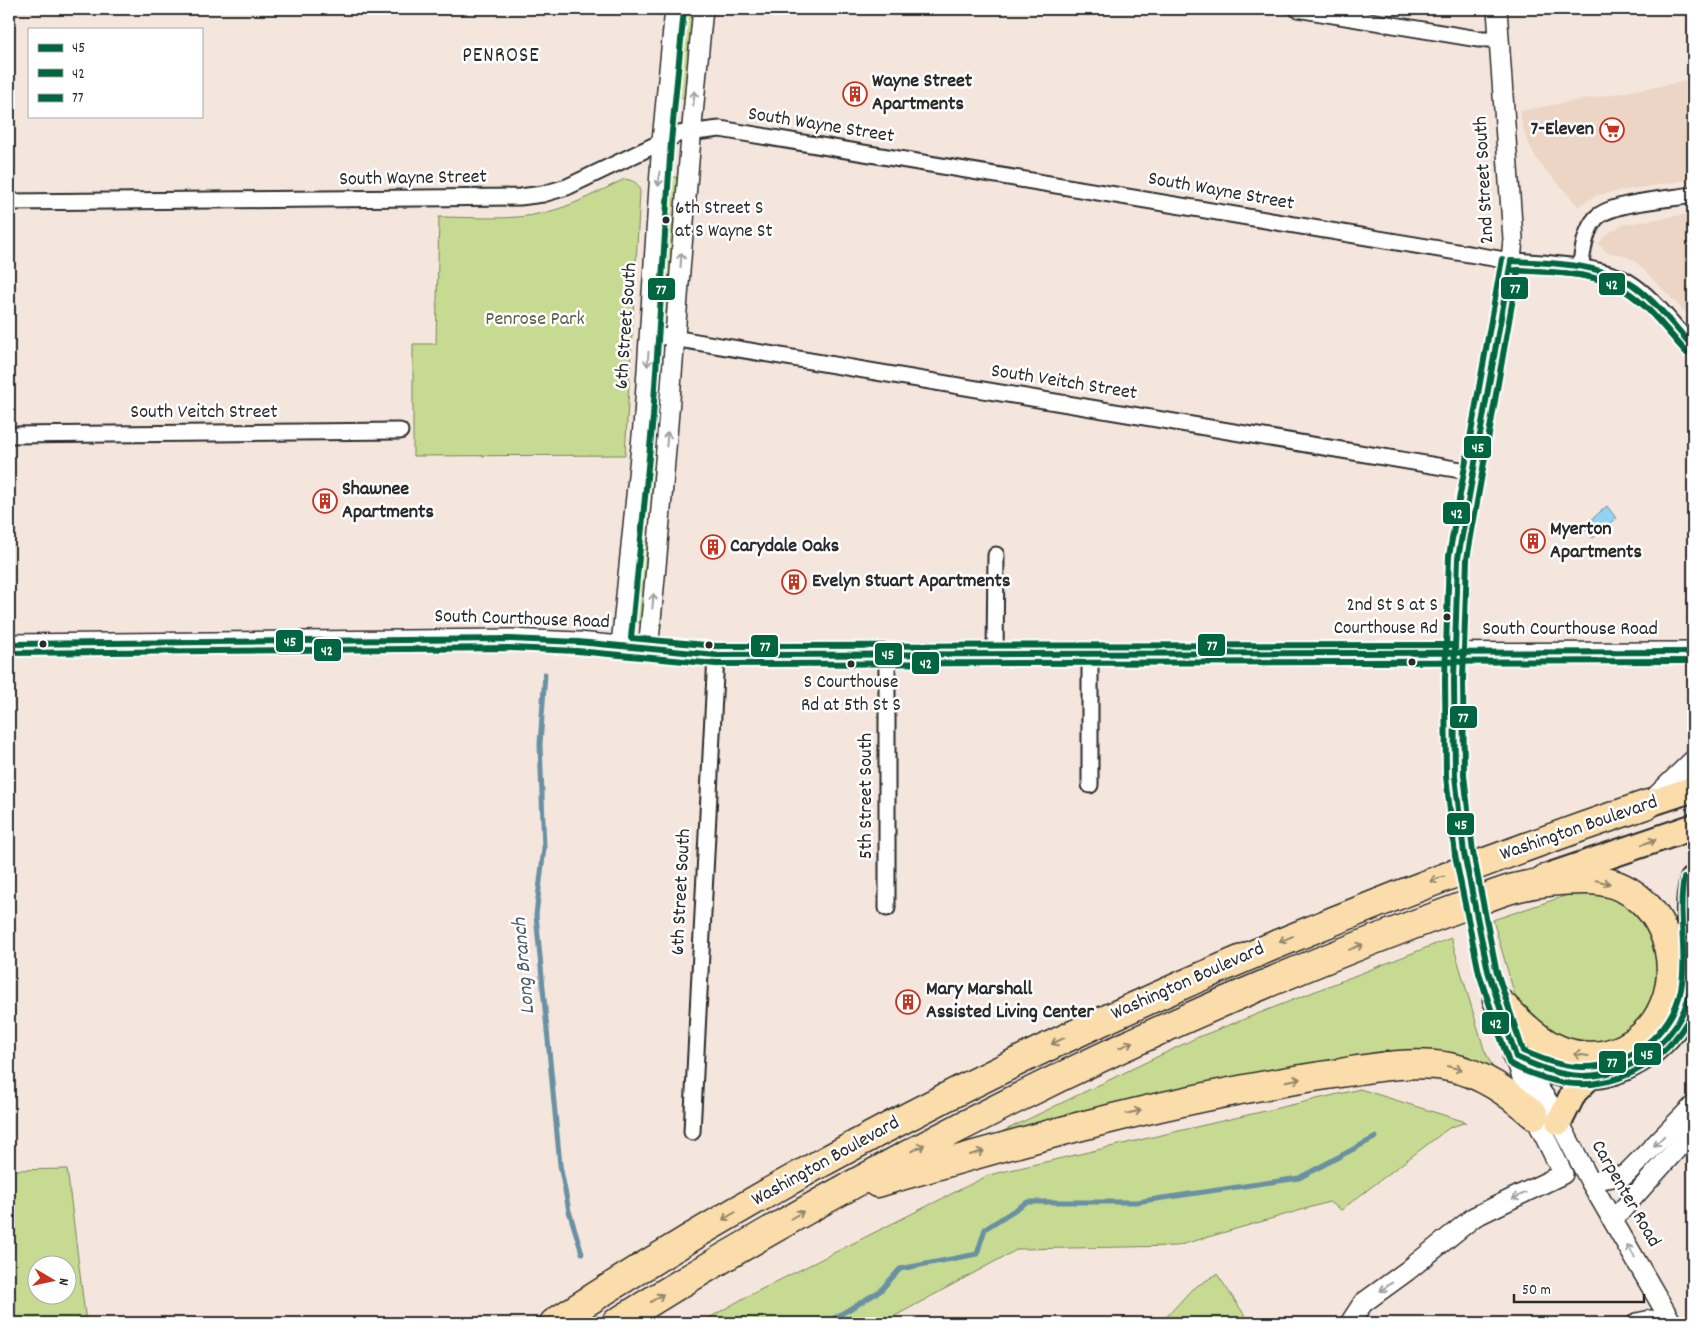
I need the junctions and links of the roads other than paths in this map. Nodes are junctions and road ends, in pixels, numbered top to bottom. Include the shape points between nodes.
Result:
1 (676, 9) edge
2 (703, 9) edge
3 (1297, 9) edge
4 (1498, 9) edge
5 (1498, 39) junction
6 (690, 132) junction
7 (662, 140) junction
8 (1693, 195) edge
9 (9, 202) edge
10 (1512, 261) junction
11 (1580, 269) junction
12 (649, 334) junction
13 (676, 338) junction
14 (1693, 347) edge
15 (400, 431) dead end
16 (9, 435) edge
17 (1473, 472) junction
18 (996, 555) dead end
19 (9, 644) edge
20 (621, 646) junction
21 (648, 650) junction
22 (1693, 652) edge
23 (1090, 654) junction
24 (1454, 654) junction
25 (716, 655) junction
26 (887, 655) junction
27 (995, 655) junction
28 (1693, 760) edge
29 (1090, 785) dead end
30 (1693, 789) edge
31 (1648, 804) junction
32 (1693, 827) edge
33 (1693, 880) edge
34 (1520, 886) junction
35 (887, 908) dead end
36 (1497, 1000) junction
37 (1516, 1057) junction
38 (1590, 1076) junction
39 (1693, 1106) edge
40 (1553, 1131) junction
41 (1693, 1131) edge
42 (692, 1132) dead end
43 (1590, 1180) junction
44 (830, 1197) junction
45 (1613, 1220) junction
46 (554, 1323) edge
47 (616, 1323) edge
48 (1350, 1323) edge
49 (1672, 1323) edge

1 - 7 street, 6th Street South
6 -> 2 street
3 - 5 street via 1469,38
4 - 5 street, 2nd Street South
5 - 10 street, 2nd Street South
6 - 7 street, South Wayne Street
6 - 10 street, South Wayne Street via 720,129
13 -> 6 street
7 - 9 street, South Wayne Street via 567,187 520,197
7 -> 12 street, 6th Street South
8 - 11 street via 1603,213 1586,236
10 - 11 street, South Wayne Street
10 - 17 street, 2nd Street South
11 - 14 street, South Wayne Street via 1614,275 1630,283
12 - 13 street, South Veitch Street
12 -> 20 street, 6th Street South
13 - 17 street, South Veitch Street
21 -> 13 street
15 - 16 street, South Veitch Street
17 - 24 street, 2nd Street South via 1458,568
18 - 27 street
19 - 20 street, South Courthouse Road via 535,639
20 - 21 street, South Courthouse Road
21 - 25 street, South Courthouse Road
22 - 24 street, South Courthouse Road
23 - 24 street, South Courthouse Road
23 - 27 street, South Courthouse Road
23 - 29 street
24 - 36 street, 2nd Street South, bridge via 1457,793 1464,853
25 - 26 street, South Courthouse Road
25 - 42 street, 6th Street South
26 - 27 street, South Courthouse Road
26 - 35 street, 5th Street South
28 - 31 street
30 - 31 highway, Washington Boulevard
31 -> 46 highway, Washington Boulevard via 1368,906 1236,960 1082,1030 855,1144 690,1238
34 -> 32 highway, Washington Boulevard
33 - 38 highway via 1690,900 1691,980 1682,1016 1668,1036 1650,1052 1627,1065
34 -> 36 highway via 1586,879 1609,883 1632,893 1652,910 1669,935 1676,962 1674,986 1667,1009 1653,1028 1634,1043 1602,1056 1570,1053 1549,1045
44 -> 34 highway, Washington Boulevard via 970,1121 1199,1012 1373,940
36 - 37 street, 2nd Street South
37 - 38 highway via 1556,1072
37 - 40 street, 2nd Street South
37 - 40 street, 2nd Street South via 1549,1103
38 - 40 highway via 1574,1092
39 -> 43 street via 1624,1175
40 - 43 street, Carpenter Road
44 -> 40 highway via 1024,1140 1146,1109 1290,1081 1385,1068 1428,1065 1461,1070 1492,1083
40 -> 48 street via 1563,1174 1474,1217 1363,1303
41 - 45 street
43 - 45 street, Carpenter Road
47 -> 44 highway, Washington Boulevard
49 -> 45 street, Carpenter Road

